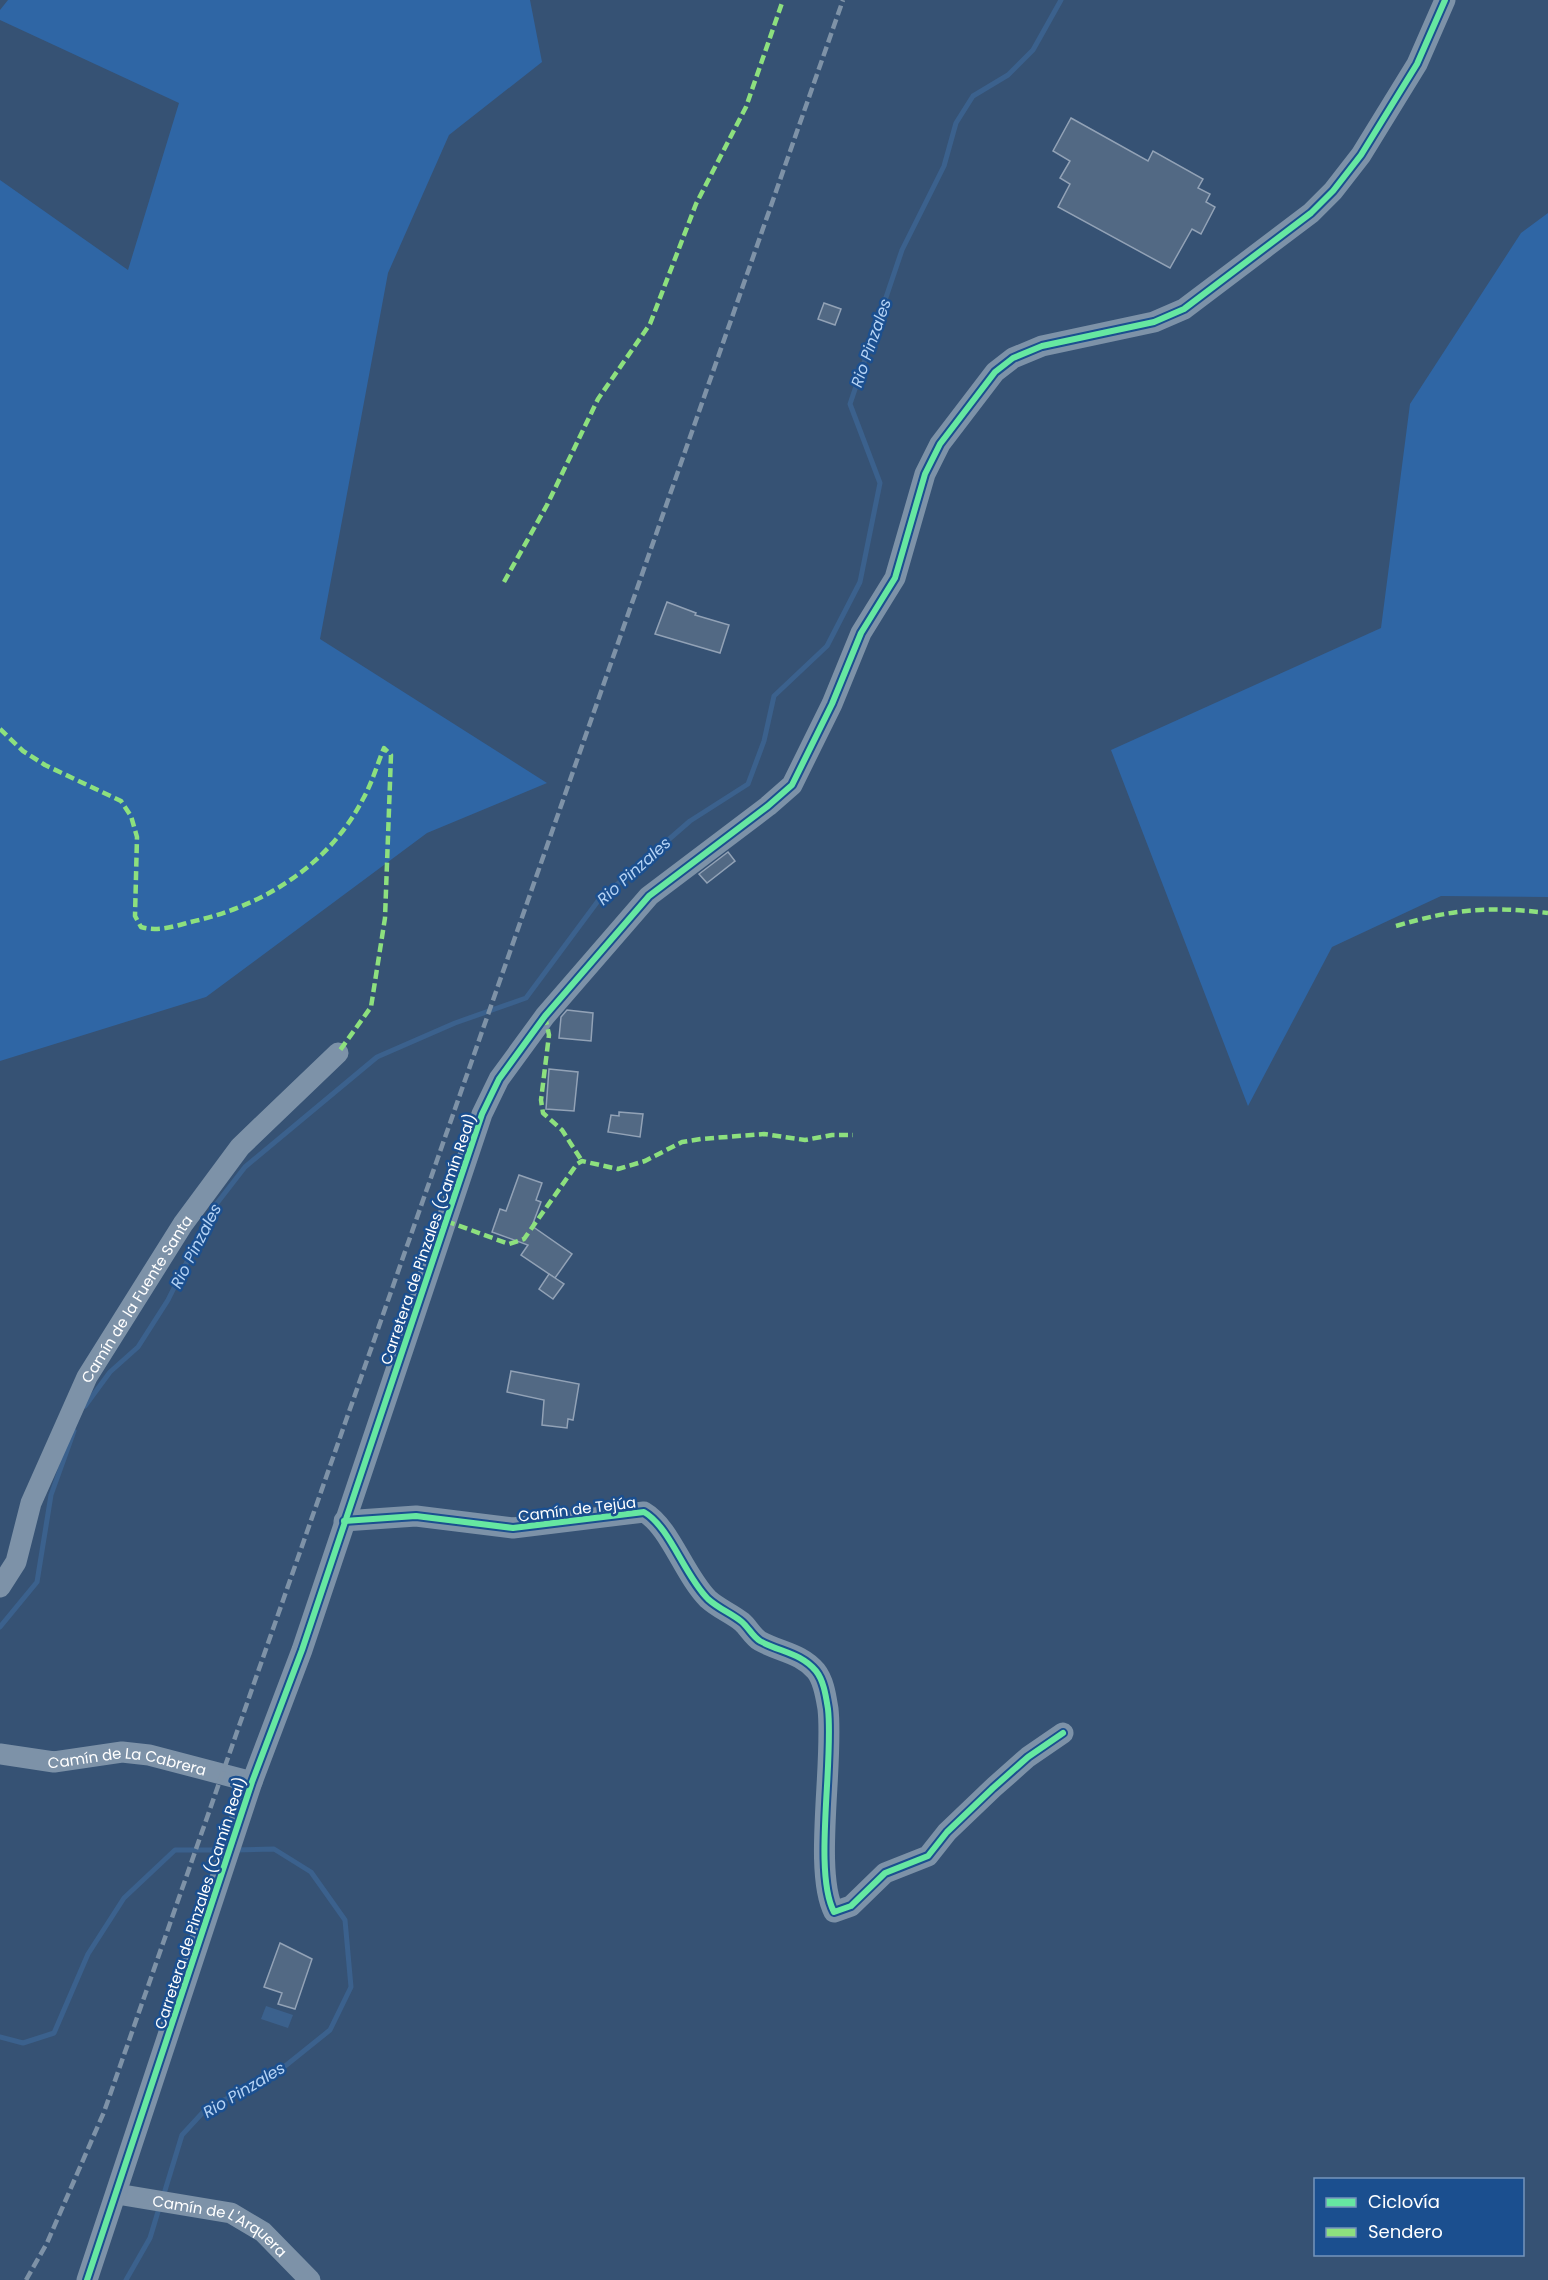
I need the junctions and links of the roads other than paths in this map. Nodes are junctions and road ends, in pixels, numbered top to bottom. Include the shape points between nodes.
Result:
1 (1445, 0) edge
2 (338, 1053) dead end
3 (344, 1521) junction
4 (0, 1587) edge
5 (1063, 1733) dead end
6 (0, 1754) edge
7 (252, 1782) junction
8 (117, 2194) junction
9 (87, 2280) edge
10 (310, 2280) edge

1 - 3 street, Carretera de Pinzales (Camín Real) via 1417,64 1361,155 1334,191 1311,213 1184,309 1154,322 1042,346 1013,358 994,372 940,444 925,474 895,578 861,633 792,785 649,896 545,1016 499,1079 482,1114
2 - 4 street, Camín de la Fuente Santa via 240,1147 183,1224 87,1377 31,1503 16,1562
3 - 5 street, Camín de Tejúa via 416,1516 513,1528 644,1512 656,1519 677,1556 713,1603 741,1621 759,1641 805,1659 818,1673 826,1694 831,1736 826,1852 827,1899 834,1912 851,1906 885,1873 928,1856 993,1788
3 - 7 street, Carretera de Pinzales (Camín Real) via 302,1650
6 - 7 street, Camín de La Cabrera via 54,1762 122,1752
7 - 8 street, Carretera de Pinzales (Camín Real)
8 - 9 street, Carretera de Pinzales (Camín Real)
8 - 10 street, Camín de L'Arquera via 231,2212 263,2232

